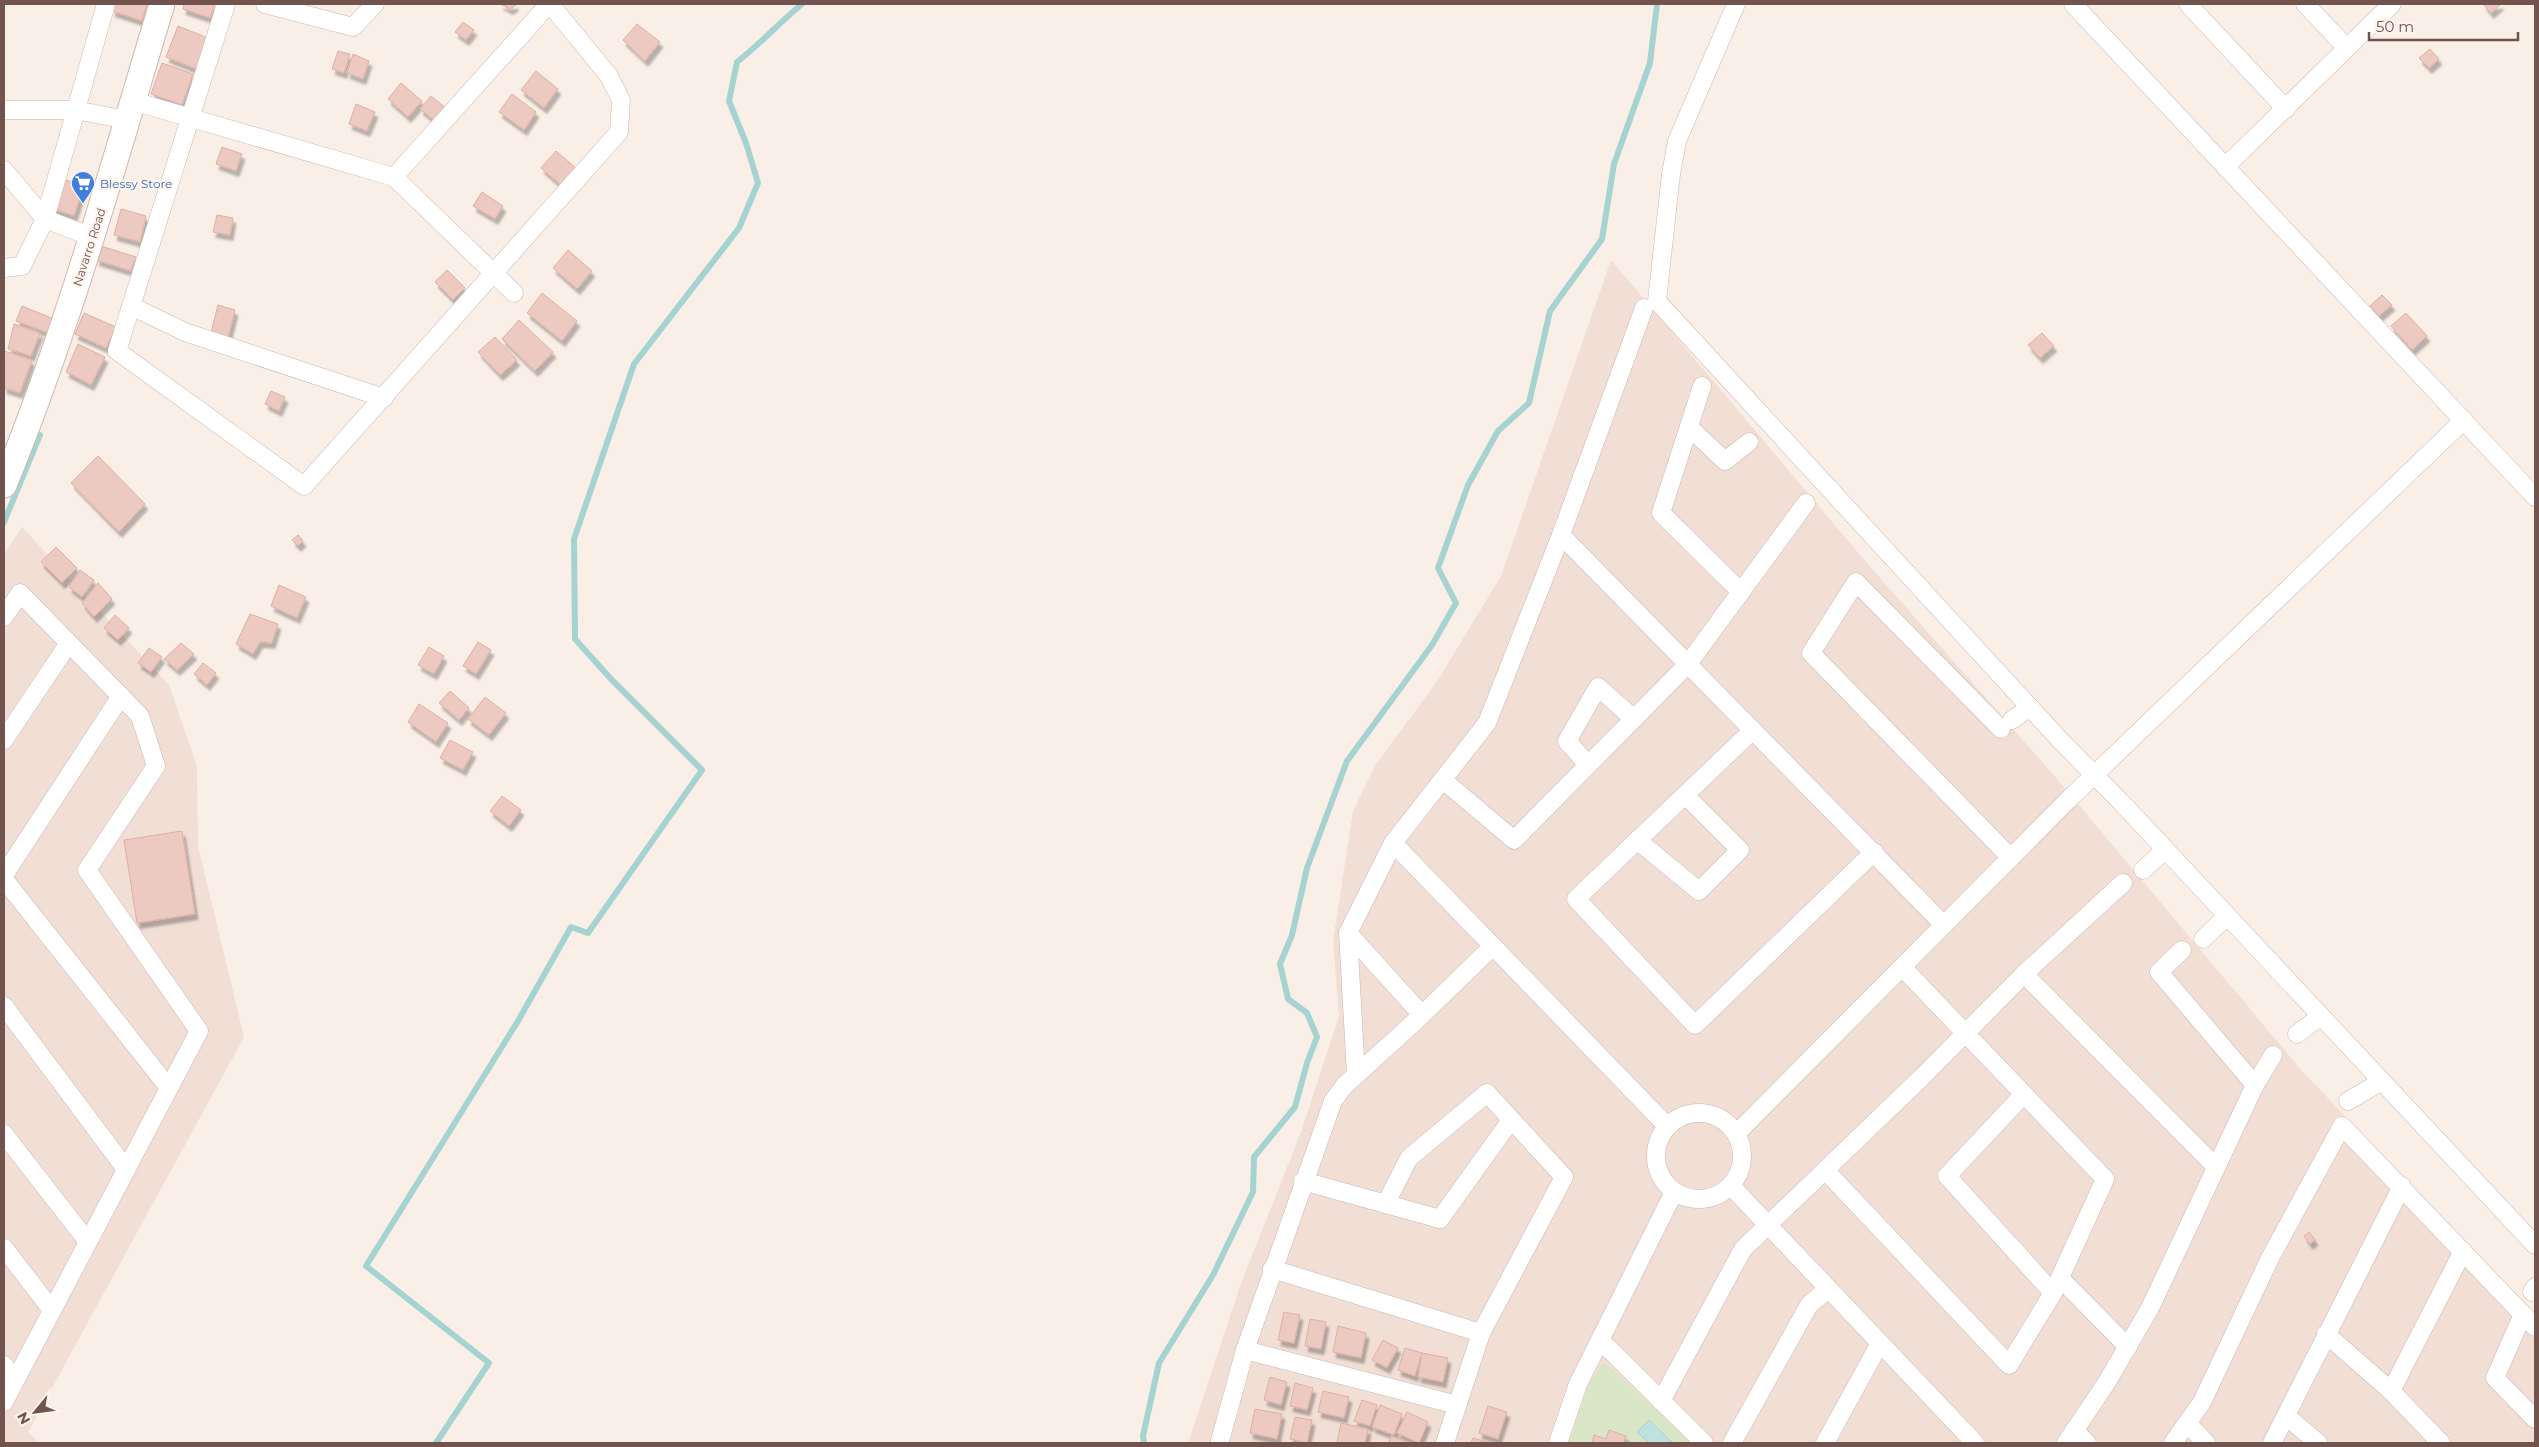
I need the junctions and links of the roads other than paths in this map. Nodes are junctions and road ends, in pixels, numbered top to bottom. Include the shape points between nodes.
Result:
1 (106, 4) edge
2 (162, 4) edge
3 (226, 4) edge
4 (265, 4) edge
5 (375, 4) edge
6 (549, 4) edge
7 (1736, 4) edge
8 (2073, 4) edge
9 (2188, 4) edge
10 (2305, 4) edge
11 (2392, 4) edge
12 (2347, 48) junction
13 (2286, 108) junction
14 (4, 110) edge
15 (75, 110) junction
16 (130, 110) junction
17 (189, 117) junction
18 (2225, 167) junction
19 (4, 170) edge
20 (394, 177) junction
21 (45, 219) junction
22 (92, 237) junction
23 (4, 268) edge
24 (494, 274) junction
25 (514, 293) dead end
26 (131, 306) junction
27 (1644, 308) dead end
28 (1702, 386) dead end
29 (384, 398) junction
30 (2464, 420) junction
31 (1688, 427) junction
32 (1748, 442) dead end
33 (4, 485) edge
34 (2535, 496) edge
35 (1806, 503) dead end
36 (1561, 534) junction
37 (1741, 592) junction
38 (4, 617) edge
39 (69, 643) junction
40 (1688, 664) junction
41 (121, 696) junction
42 (2030, 707) junction
43 (1634, 719) junction
44 (1753, 730) junction
45 (4, 740) edge
46 (1588, 765) junction
47 (1443, 780) junction
48 (1685, 795) junction
49 (1637, 840) junction
50 (1393, 843) junction
51 (2165, 850) junction
52 (1874, 852) junction
53 (2011, 858) junction
54 (2142, 870) dead end
55 (4, 875) edge
56 (4, 879) edge
57 (2122, 883) dead end
58 (2227, 916) junction
59 (1944, 925) junction
60 (1348, 933) junction
61 (2203, 938) dead end
62 (1493, 946) junction
63 (2182, 950) dead end
64 (1902, 967) junction
65 (2024, 974) junction
66 (4, 1006) edge
67 (1422, 1015) junction
68 (2321, 1016) junction
69 (1966, 1032) junction
70 (2297, 1034) dead end
71 (2273, 1055) dead end
72 (1356, 1075) junction
73 (2382, 1081) junction
74 (2255, 1085) junction
75 (169, 1088) junction
76 (2024, 1094) junction
77 (2348, 1101) dead end
78 (1510, 1120) junction
79 (1667, 1126) junction
80 (4, 1134) edge
81 (1736, 1134) junction
82 (2216, 1167) junction
83 (126, 1169) junction
84 (1825, 1170) junction
85 (1303, 1181) junction
86 (1731, 1186) junction
87 (2402, 1186) junction
88 (1674, 1192) junction
89 (1386, 1203) junction
90 (1768, 1226) junction
91 (88, 1242) junction
92 (2535, 1245) edge
93 (4, 1248) edge
94 (2463, 1251) junction
95 (1272, 1269) junction
96 (2057, 1286) junction
97 (1828, 1289) junction
98 (52, 1310) junction
99 (2523, 1314) junction
100 (2535, 1327) edge
101 (1482, 1333) junction
102 (2326, 1334) junction
103 (1600, 1340) junction
104 (1880, 1343) junction
105 (2128, 1346) junction
106 (1245, 1350) junction
107 (4, 1365) edge
108 (16, 1380) junction
109 (2391, 1391) junction
110 (1661, 1401) junction
111 (4, 1402) edge
112 (1457, 1405) junction
113 (2286, 1416) junction
114 (2535, 1419) edge
115 (2187, 1423) junction
116 (2070, 1437) edge
117 (1222, 1442) edge
118 (1445, 1443) edge
119 (1558, 1443) edge
120 (1704, 1443) edge
121 (1732, 1443) edge
122 (1825, 1443) edge
123 (1975, 1443) edge
124 (2087, 1443) edge
125 (2173, 1443) edge
126 (2206, 1443) edge
127 (2272, 1443) edge
128 (2318, 1443) edge
129 (2441, 1443) edge

1 - 15 street
2 - 16 street, Navarro Road
3 - 17 street
4 - 5 street via 353,27
6 - 20 street
6 - 24 street via 609,76 621,100 619,132
7 - 42 street via 1677,141 1656,301 1879,555
8 - 18 street
9 - 13 street
10 - 12 street
11 - 12 street
12 - 13 street
13 - 18 street
14 - 15 street
15 - 16 street
15 - 21 street
16 - 17 street
16 - 22 street, Navarro Road
17 - 20 street
17 - 26 street
18 - 30 street
19 - 21 street
20 - 24 street
21 - 22 street
21 - 23 street via 22,266
22 - 33 street, Navarro Road
24 - 25 street
24 - 29 street
26 - 29 street via 185,332
26 - 29 street via 117,351 304,486
27 - 36 street
28 - 31 street
30 - 34 street
30 - 53 street
31 - 32 street via 1725,461
31 - 37 street via 1661,514
35 - 37 street
36 - 40 street
36 - 47 street via 1487,723
37 - 40 street
38 - 39 street via 20,594
39 - 41 street
39 - 45 street
40 - 43 street
40 - 44 street
41 - 55 street
41 - 75 street via 140,716 156,766 87,870 199,1031
42 - 51 street
42 - 53 street via 2007,724 1856,582 1811,653
43 - 46 street
43 - 46 street via 1598,687 1567,741
44 - 48 street
44 - 52 street
46 - 47 street via 1514,840
47 - 50 street
48 - 49 street
48 - 49 street via 1740,850 1699,891
49 - 52 street via 1576,899 1695,1025
50 - 60 street
50 - 62 street
51 - 54 street
51 - 58 street
52 - 59 street
53 - 59 street
56 - 75 street
57 - 65 street
58 - 61 street
58 - 68 street
59 - 64 street
60 - 67 street
60 - 72 street
62 - 67 street
62 - 79 street
63 - 74 street via 2159,972
64 - 69 street
64 - 81 street
65 - 69 street
65 - 82 street
66 - 83 street
67 - 72 street
68 - 70 street
68 - 73 street
69 - 76 street
69 - 84 street
71 - 74 street
72 - 85 street via 1333,1100
73 - 77 street
73 - 92 street
74 - 82 street
75 - 83 street
76 - 96 street via 2105,1179
76 - 96 street via 1947,1176
78 - 89 street via 1440,1219
78 - 89 street via 1487,1094 1409,1158
78 - 101 street via 1564,1177
79 - 81 street via 1677,1118 1701,1113 1724,1121
79 - 88 street via 1660,1136 1656,1160 1659,1172
80 - 91 street
81 - 86 street via 1742,1165
82 - 105 street via 2150,1308
83 - 91 street
84 - 90 street
84 - 96 street via 2009,1365
85 - 89 street
85 - 95 street
86 - 88 street via 1721,1194 1703,1199 1685,1198
86 - 90 street
87 - 94 street
87 - 102 street
87 - 115 street via 2342,1126 2270,1258 2202,1402
88 - 103 street
90 - 97 street
90 - 110 street via 1743,1249
91 - 98 street
93 - 98 street
94 - 99 street
94 - 109 street
95 - 101 street
95 - 106 street
96 - 105 street
97 - 104 street
97 - 121 street via 1809,1305
98 - 108 street
99 - 100 street
99 - 114 street via 2495,1378
101 - 112 street
102 - 109 street
102 - 113 street
103 - 110 street
103 - 119 street via 1578,1384
104 - 122 street
104 - 123 street
105 - 116 street
106 - 112 street
106 - 117 street
107 - 108 street
108 - 111 street
109 - 129 street
110 - 120 street
112 - 118 street
113 - 127 street
113 - 128 street
115 - 125 street
115 - 126 street
116 - 124 street

